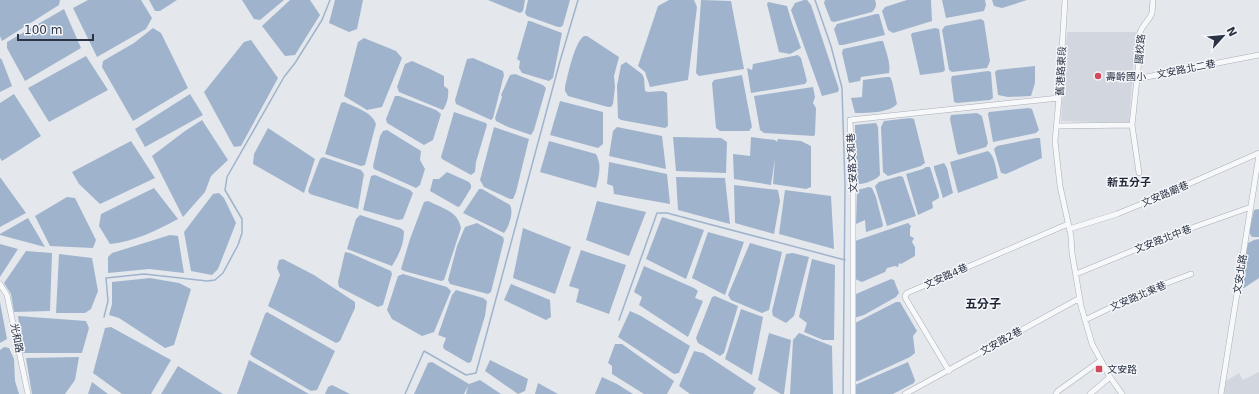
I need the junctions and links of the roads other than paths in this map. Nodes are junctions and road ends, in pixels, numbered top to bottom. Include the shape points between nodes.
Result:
1 (1064, 0) edge
2 (1153, 0) edge
3 (1259, 55) edge
4 (1136, 79) junction
5 (1060, 98) junction
6 (1057, 126) junction
7 (1132, 126) junction
8 (1259, 154) edge
9 (1139, 173) dead end
10 (1251, 207) junction
11 (1068, 227) junction
12 (1076, 274) junction
13 (1191, 274) dead end
14 (0, 284) edge
15 (1080, 298) junction
16 (1085, 320) junction
17 (1100, 361) junction
18 (949, 370) junction
19 (1110, 377) junction
20 (28, 394) edge
21 (853, 394) edge
22 (905, 394) edge
23 (1056, 394) edge
24 (1090, 394) edge
25 (1122, 394) edge
26 (1221, 394) edge

1 - 5 street, 舊港路東段
2 - 4 street, 國校路 via 1152,13 1139,35
3 - 4 street, 文安路北二巷
4 - 7 street, 國校路
5 - 6 street, 舊港路東段
5 - 21 street, 文安路文和巷 via 850,120 853,186
6 - 7 street
6 - 11 street, 舊港路東段 via 1060,186
7 - 9 street, 國校路
8 - 10 street, 文安北路
8 - 11 street, 文安路廟巷 via 1116,214
10 - 12 street, 文安路北中巷
10 - 26 street, 文安北路
11 - 12 street
11 - 18 street, 文安路4巷 via 907,293 906,299
12 - 15 street
13 - 16 street, 文安路北東巷 via 1147,290
14 - 20 street, 光和路 via 7,295
15 - 16 street
15 - 18 street, 文安路2巷
16 - 17 street
17 - 19 street
17 - 23 street
18 - 22 street, 文安路2巷
19 - 24 street
19 - 25 street

